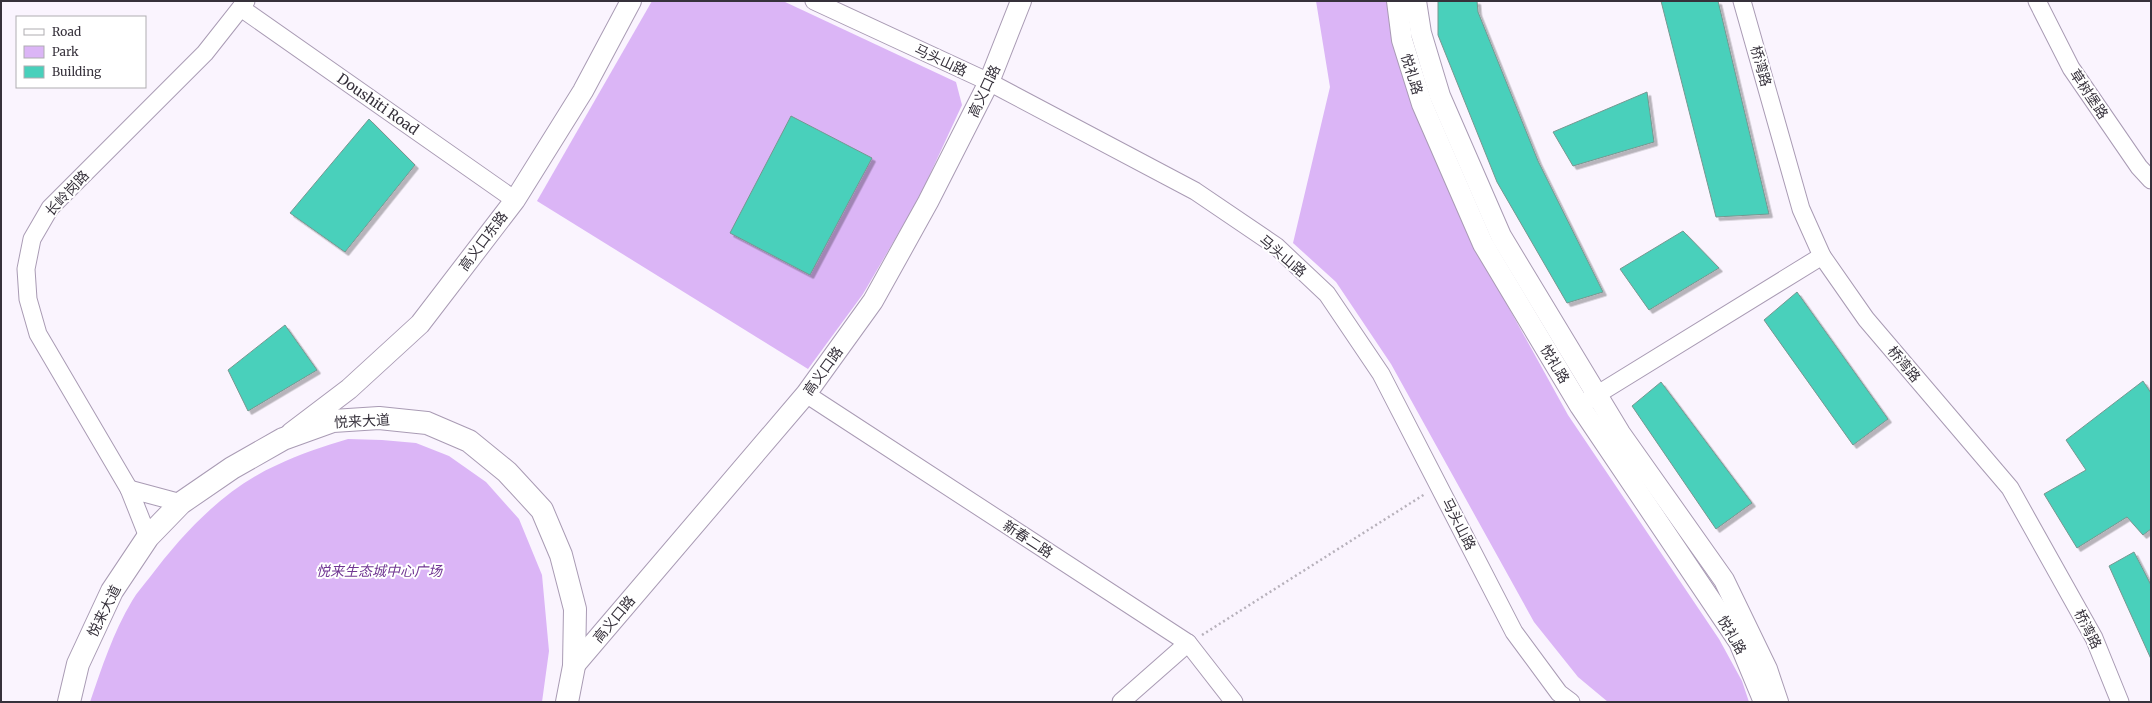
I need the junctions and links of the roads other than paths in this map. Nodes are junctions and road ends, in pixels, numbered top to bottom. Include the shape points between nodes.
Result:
1 (631, 1) edge
2 (814, 1) edge
3 (1021, 1) edge
4 (1397, 1) edge
5 (1416, 1) edge
6 (1742, 1) edge
7 (2037, 1) edge
8 (244, 4) edge
9 (990, 82) junction
10 (2151, 180) edge
11 (515, 200) junction
12 (1822, 256) junction
13 (806, 394) junction
14 (1597, 395) junction
15 (1580, 406) junction
16 (283, 439) junction
17 (129, 489) junction
18 (181, 503) junction
19 (148, 536) junction
20 (1188, 644) junction
21 (574, 666) junction
22 (69, 702) edge
23 (567, 702) edge
24 (1121, 702) edge
25 (1234, 702) edge
26 (1571, 702) edge
27 (1764, 702) edge
28 (1778, 702) edge
29 (2120, 702) edge

1 - 11 main road, 高义口东路 via 583,91
2 - 9 street, 马头山路
3 - 9 main road, 高义口路
4 - 15 main road, 悦礼路 via 1402,40 1422,104 1483,244
5 - 14 main road, 悦礼路 via 1421,32 1440,96 1501,236
6 - 12 street, 桥湾路 via 1800,209
7 - 10 street, 草树堡路 via 2071,68 2139,167
8 - 11 street, Doushiti Road
8 - 17 street, 长岭岗路 via 205,53 50,208 32,238 26,269 28,299 38,334
9 - 13 main road, 高义口路 via 928,202 873,300
9 - 26 street, 马头山路 via 1196,191 1276,246 1327,294 1382,374 1514,632 1559,693
11 - 16 main road, 高义口东路 via 420,324 349,389
12 - 14 street
12 - 29 street, 桥湾路 via 1866,319 2010,488 2094,638
13 - 20 street, 新春二路
13 - 21 main road, 高义口路
14 - 15 street
14 - 28 main road, 悦礼路 via 1620,433 1724,580 1767,669
15 - 27 main road, 悦礼路 via 1739,642
16 - 18 main road, 悦来大道 via 232,468
16 - 21 main road, 悦来大道 via 332,421 379,418 427,423 469,440 507,472 542,510 561,555 575,609
17 - 18 street
17 - 19 street, 长岭岗路
18 - 19 main road, 悦来大道
19 - 22 main road, 悦来大道 via 112,591 78,664
20 - 24 street
20 - 25 street, 新春二路
21 - 23 main road, 悦来大道

